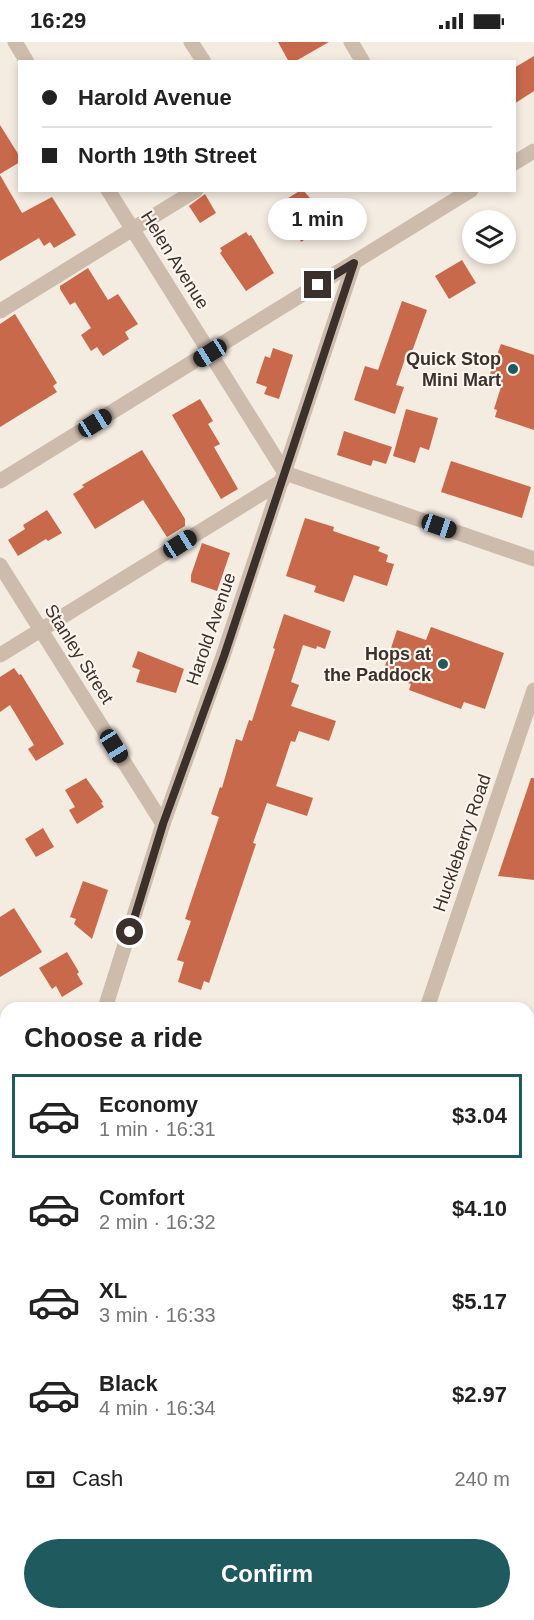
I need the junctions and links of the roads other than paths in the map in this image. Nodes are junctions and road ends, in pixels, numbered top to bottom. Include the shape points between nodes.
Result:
1 (15, 42) edge
2 (192, 42) edge
3 (351, 42) edge
4 (26, 60) edge
5 (203, 60) edge
6 (362, 60) edge
7 (534, 151) edge
8 (516, 162) edge
9 (109, 192) edge
10 (193, 192) edge
11 (464, 192) edge
12 (447, 197) edge
13 (133, 231) junction
14 (354, 263) junction
15 (3, 304) edge
16 (210, 353) junction
17 (283, 477) junction
18 (0, 481) edge
19 (534, 559) edge
20 (0, 565) edge
21 (41, 630) junction
22 (0, 655) edge
23 (534, 690) edge
24 (163, 824) junction
25 (107, 1002) edge
26 (430, 1002) edge

1 - 4 street
2 - 5 street
3 - 6 street
7 - 8 street
9 - 13 street, Helen Avenue
10 - 13 street
11 - 12 street
12 - 14 street
13 - 15 street
13 - 16 street, Helen Avenue
14 - 16 street
14 - 17 street, Harold Avenue
16 - 17 street, Helen Avenue
16 - 18 street
17 - 19 street
17 - 21 street
17 - 24 street, Harold Avenue
20 - 21 street, Stanley Street
21 - 22 street
21 - 24 street, Stanley Street
23 - 26 street, Huckleberry Road
24 - 25 street, Harold Avenue

